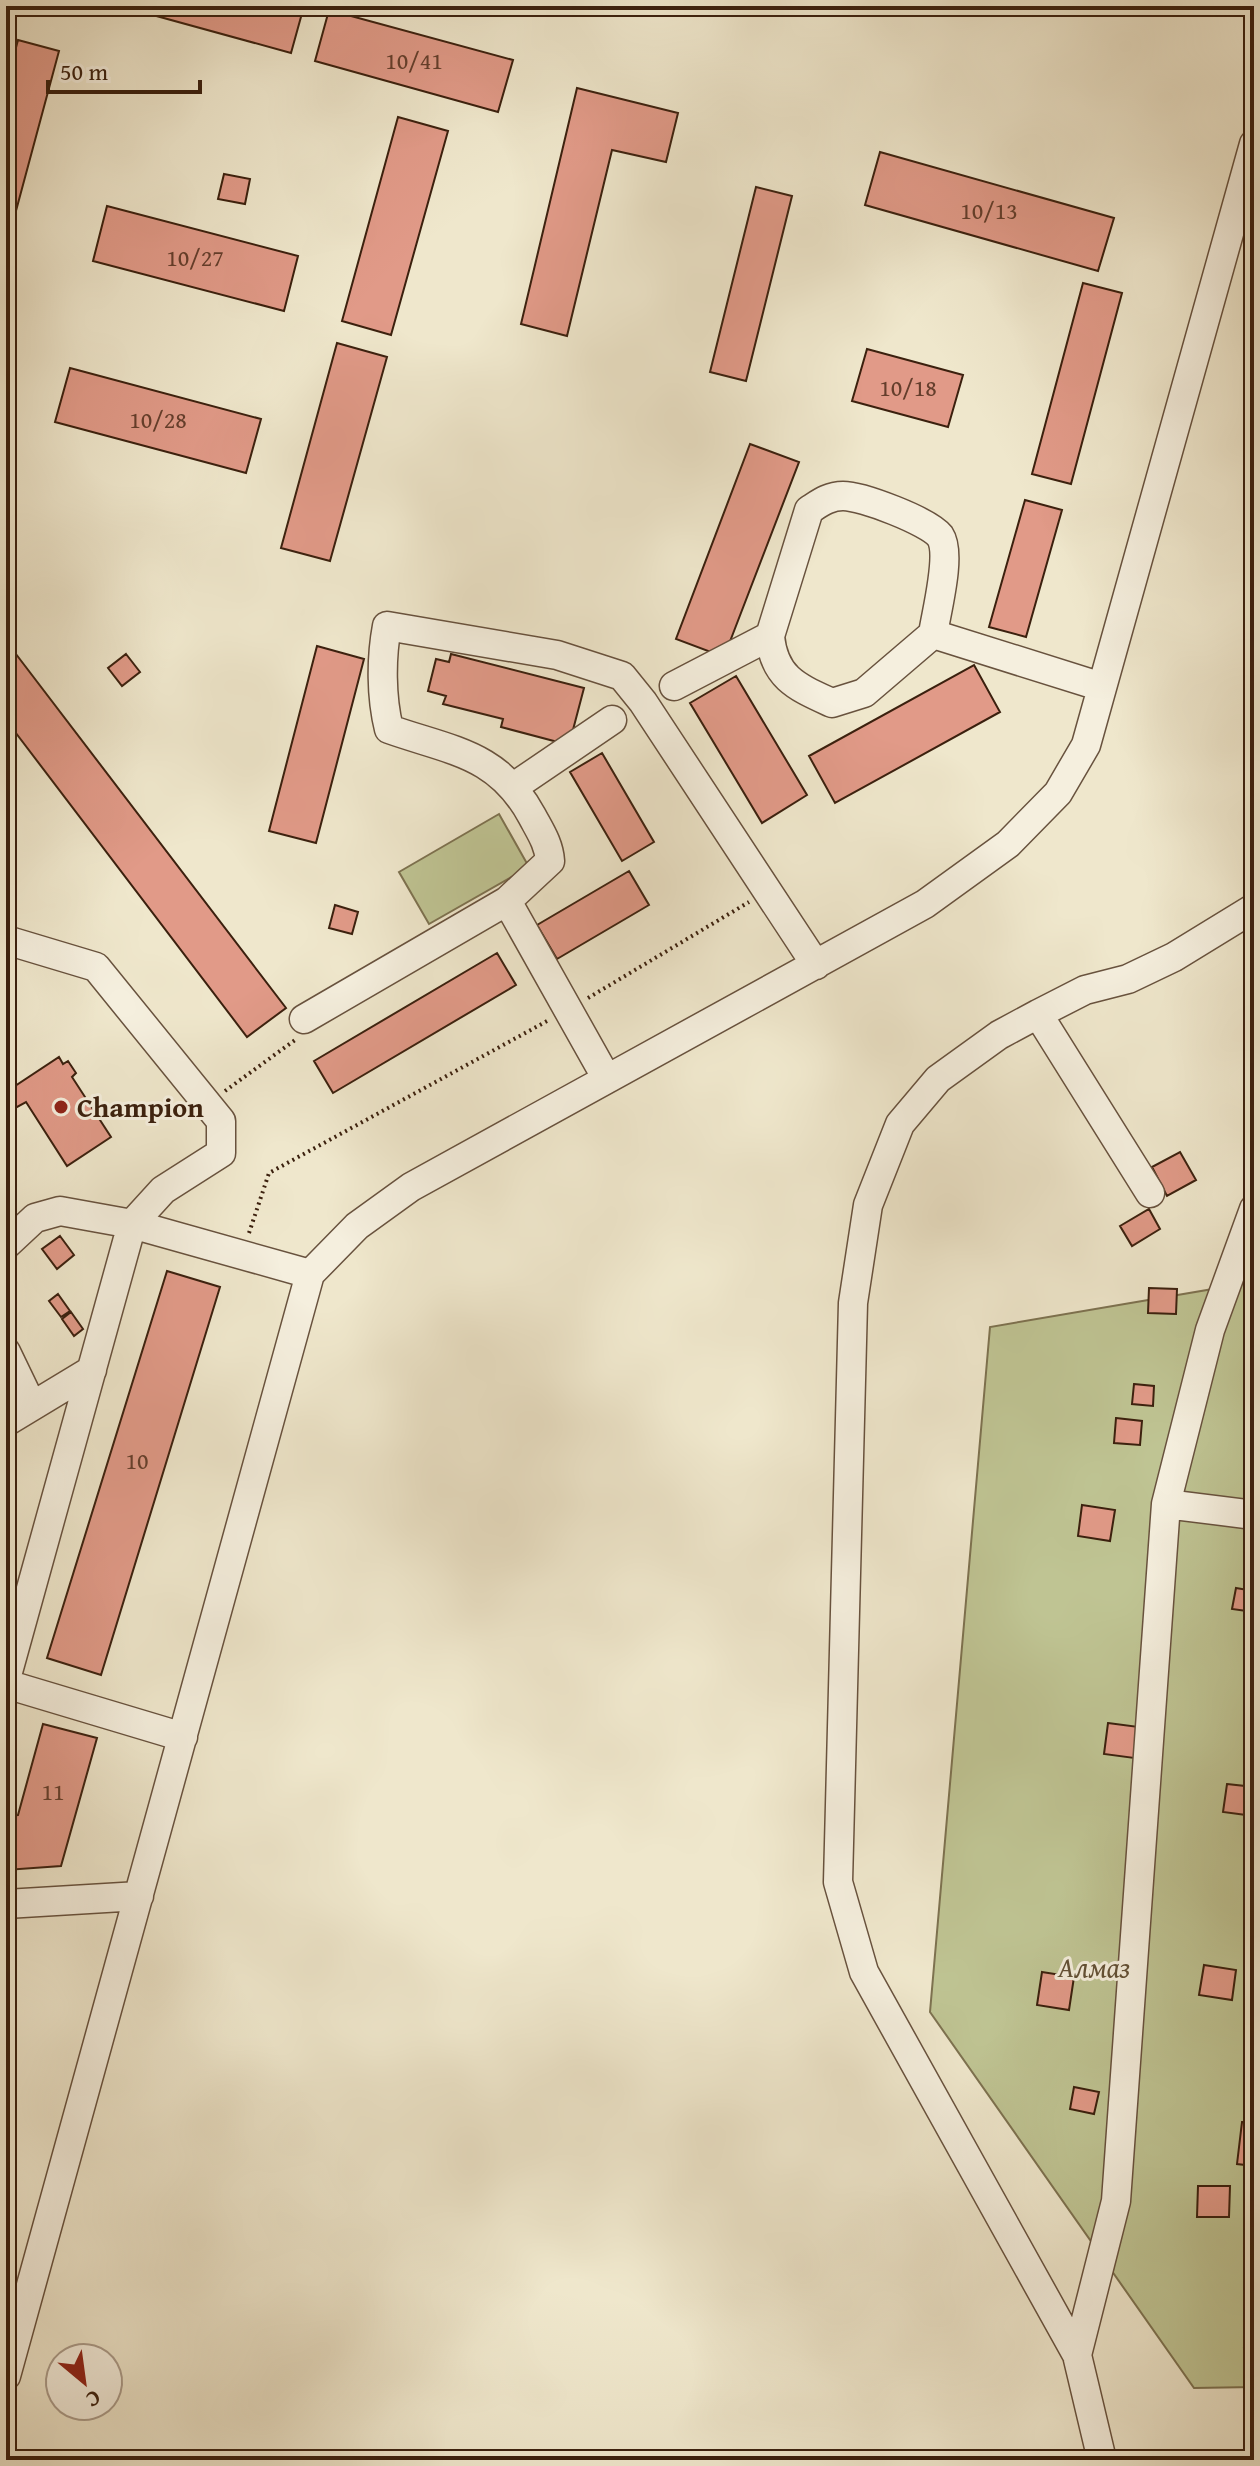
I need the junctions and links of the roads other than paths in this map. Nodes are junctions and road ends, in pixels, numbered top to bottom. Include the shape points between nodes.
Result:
1 (1254, 144) edge
2 (933, 634) junction
3 (770, 636) junction
4 (674, 686) dead end
5 (1102, 687) junction
6 (612, 720) dead end
7 (515, 786) junction
8 (507, 901) junction
9 (1254, 908) edge
10 (6, 940) edge
11 (816, 965) junction
12 (1038, 1014) junction
13 (304, 1019) road end
14 (607, 1079) junction
15 (1150, 1193) dead end
16 (1254, 1209) edge
17 (132, 1224) junction
18 (6, 1245) edge
19 (310, 1274) junction
20 (6, 1352) edge
21 (92, 1370) junction
22 (32, 1406) junction
23 (6, 1422) edge
24 (1166, 1504) junction
25 (1254, 1515) edge
26 (6, 1682) edge
27 (183, 1737) junction
28 (139, 1896) junction
29 (6, 1904) edge
30 (1077, 2355) junction
31 (6, 2376) edge
32 (1102, 2460) edge

1 - 5 street
2 - 3 street via 864,693 832,703 792,684 772,656
2 - 3 street via 945,556 940,537 915,519 844,496 825,499 809,510
2 - 5 street
3 - 4 street
5 - 11 street via 1086,745 1058,793 1008,844 925,904
6 - 7 street
7 - 8 street via 549,847 550,861
7 - 11 street via 482,761 389,729 387,626 557,655 622,676
8 - 13 street
8 - 14 street
9 - 12 street via 1174,957
10 - 17 street via 96,967 221,1121 221,1153 163,1190
11 - 14 street
12 - 15 street
12 - 30 street via 938,1079 900,1124 868,1205 853,1303 838,1882 864,1972
14 - 19 street via 411,1187 357,1226
16 - 24 street via 1210,1330
17 - 18 street via 60,1211 35,1218
17 - 19 street
17 - 21 street
19 - 27 street
20 - 22 street
21 - 22 street
21 - 26 street
22 - 23 street
24 - 25 street
24 - 30 street via 1116,2201
26 - 27 street
27 - 28 street
28 - 29 street
28 - 31 street
30 - 32 street

